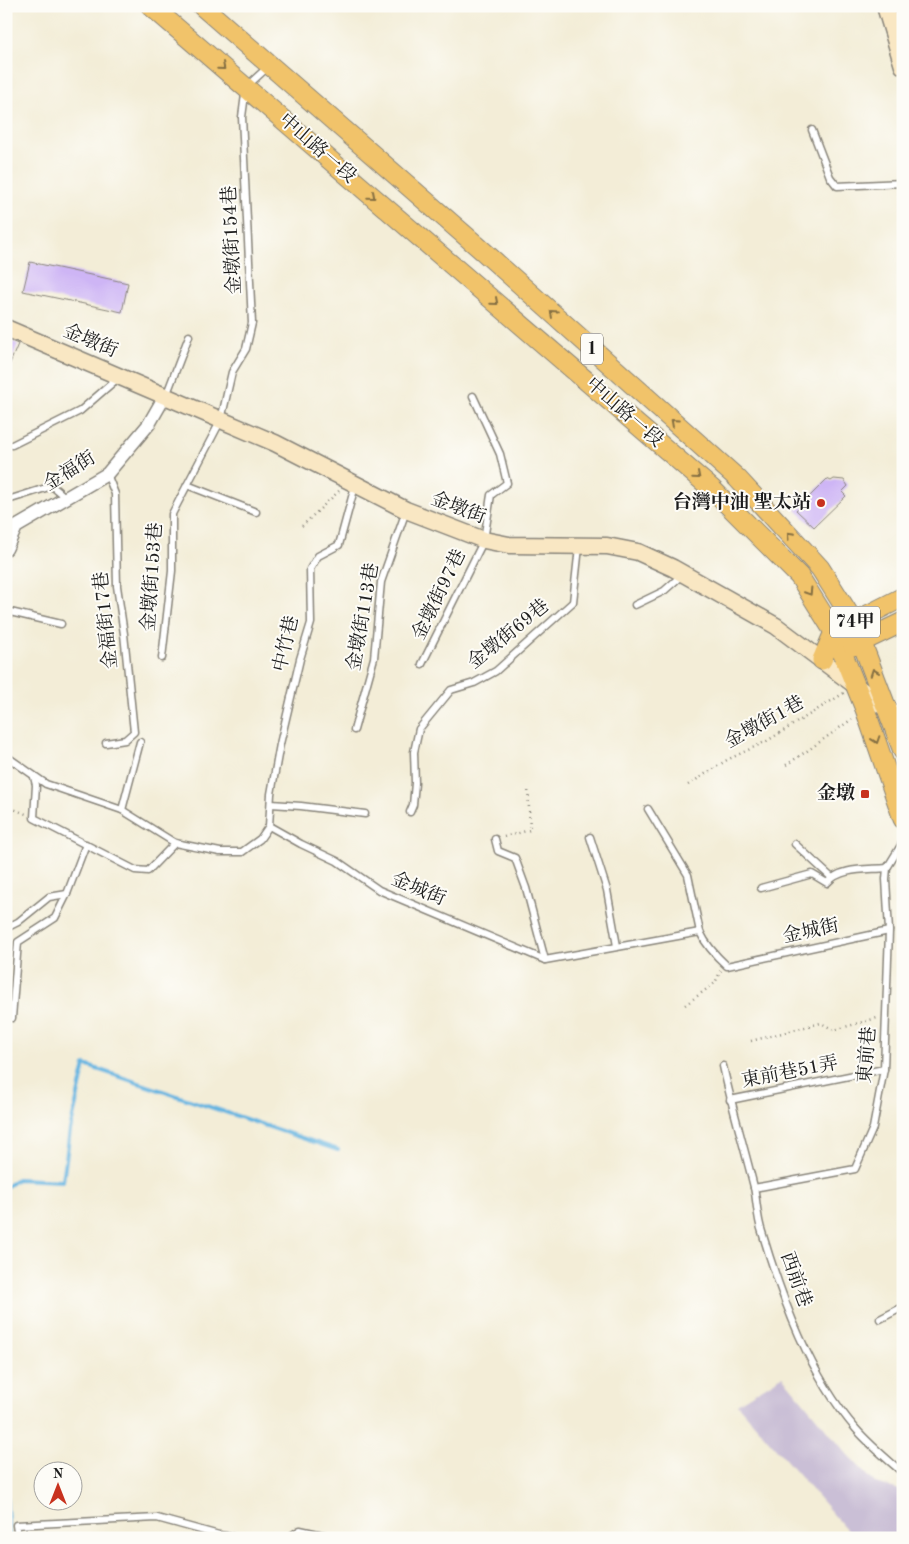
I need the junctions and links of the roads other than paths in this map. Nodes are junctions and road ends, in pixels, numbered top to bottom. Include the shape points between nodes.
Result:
1 (151, 6) edge
2 (202, 6) edge
3 (885, 6) edge
4 (271, 64) junction
5 (903, 66) edge
6 (246, 87) junction
7 (812, 130) dead end
8 (903, 183) edge
9 (6, 328) edge
10 (189, 336) dead end
11 (120, 377) junction
12 (165, 396) junction
13 (473, 396) dead end
14 (222, 420) junction
15 (12, 445) dead end
16 (107, 474) junction
17 (352, 482) junction
18 (187, 485) junction
19 (65, 497) junction
20 (6, 498) edge
21 (406, 510) junction
22 (256, 512) dead end
23 (484, 540) junction
24 (579, 547) junction
25 (6, 549) edge
26 (683, 574) junction
27 (903, 597) edge
28 (635, 605) dead end
29 (6, 611) edge
30 (854, 622) junction
31 (903, 622) edge
32 (61, 624) dead end
33 (834, 632) junction
34 (863, 642) junction
35 (842, 651) junction
36 (162, 658) dead end
37 (822, 660) junction
38 (422, 664) dead end
39 (856, 685) junction
40 (895, 713) edge
41 (354, 730) dead end
42 (140, 742) dead end
43 (106, 743) dead end
44 (903, 751) edge
45 (6, 756) edge
46 (34, 777) junction
47 (271, 804) junction
48 (648, 809) dead end
49 (122, 810) junction
50 (410, 812) dead end
51 (364, 814) dead end
52 (903, 818) edge
53 (268, 826) junction
54 (590, 837) dead end
55 (495, 840) road end
56 (903, 842) edge
57 (175, 843) junction
58 (86, 844) junction
59 (795, 844) dead end
60 (887, 868) junction
61 (832, 878) junction
62 (760, 888) dead end
63 (67, 894) junction
64 (6, 928) edge
65 (889, 931) junction
66 (700, 932) junction
67 (617, 946) junction
68 (545, 960) junction
69 (12, 1018) dead end
70 (723, 1066) dead end
71 (884, 1069) junction
72 (730, 1100) junction
73 (754, 1188) junction
74 (903, 1307) edge
75 (880, 1319) dead end
76 (903, 1473) edge
77 (18, 1538) edge
78 (239, 1538) edge
79 (288, 1538) edge
80 (336, 1538) edge

1 -> 6 main road, 中山路一段 / 1
2 - 4 main road, 中山路一段 / 1
3 - 5 street
4 - 6 lane
30 -> 4 main road, 中山路一段 / 1 via 820,568 737,478
6 - 14 lane, 金墩街154巷 via 242,117 252,323 246,350 232,372
6 -> 33 main road, 中山路一段 / 1 via 712,489 799,576
7 - 8 lane via 830,177 837,186
9 - 11 street, 金墩街
10 - 12 lane
11 - 12 street, 金墩街
11 - 15 lane via 80,411
12 - 14 street, 金墩街
12 - 16 street, 金福街 via 150,424
13 - 23 lane, 金墩街97巷 via 500,454 507,483 491,496
14 - 17 street, 金墩街
14 - 18 lane, 金墩街153巷
16 - 19 street, 金福街
16 - 43 lane, 金福街17巷 via 114,494 117,586 134,732 126,740
17 - 21 street, 金墩街
17 - 47 lane, 中竹巷 via 339,545 318,556 310,569 311,623 280,744
18 - 22 lane
18 - 36 lane, 金墩街153巷 via 172,514 172,571
19 - 20 lane via 52,486
19 - 25 street, 金福街 via 16,527
21 - 23 street, 金墩街
21 - 41 lane, 金墩街113巷 via 381,582 374,658
23 - 24 street, 金墩街 via 509,545
23 - 38 lane, 金墩街97巷
24 - 26 street, 金墩街 via 606,546 638,552
24 - 50 lane, 金墩街69巷 via 573,602 496,671 451,690 419,728
26 - 28 lane via 664,591
26 - 37 street, 金墩街 via 776,626
27 - 30 main road, 74甲
29 - 32 lane
30 - 33 main road, 74甲
30 - 34 main road, 中山路一段 / 1
31 - 34 main road, 74甲
33 - 35 main road, 中山路一段 / 1
33 - 37 main road, 74甲
34 - 35 main road, 74甲
40 -> 34 main road, 中山路一段 / 1
35 - 37 main road, 74甲
35 - 39 main road, 中山路一段 / 1
37 - 39 street, 金墩街
39 - 40 street, 金墩街
39 -> 52 main road, 中山路一段 / 1
40 - 44 main road, 中山路一段 / 1
42 - 49 lane
45 - 46 lane
46 - 49 lane
46 - 58 lane via 34,818
47 - 51 lane
47 - 53 lane, 中竹巷
48 - 66 lane via 688,875
49 - 57 lane
53 - 57 lane via 260,839 242,852 220,852
53 - 68 lane, 金城街 via 337,861 379,890
54 - 67 lane via 607,890
55 - 68 lane via 498,851 515,858
56 - 60 lane
57 - 58 lane via 148,872 135,870
58 - 63 lane
59 - 61 lane
60 - 61 lane via 844,872
60 - 65 lane, 東前巷
61 - 62 lane via 826,883 812,874
63 - 64 lane via 49,897
63 - 69 lane via 55,918 18,942
65 - 66 lane, 金城街 via 727,966
65 - 71 lane, 東前巷
66 - 67 lane
67 - 68 lane
70 - 72 lane, 西前巷
71 - 72 lane, 東前巷51弄
71 - 73 lane, 東前巷 via 873,1128 855,1168
72 - 73 lane, 西前巷
73 - 76 lane, 西前巷 via 761,1230 786,1303 809,1356 856,1429
74 - 75 lane
77 - 78 lane via 16,1524 156,1518 219,1536
79 - 80 lane via 300,1530

